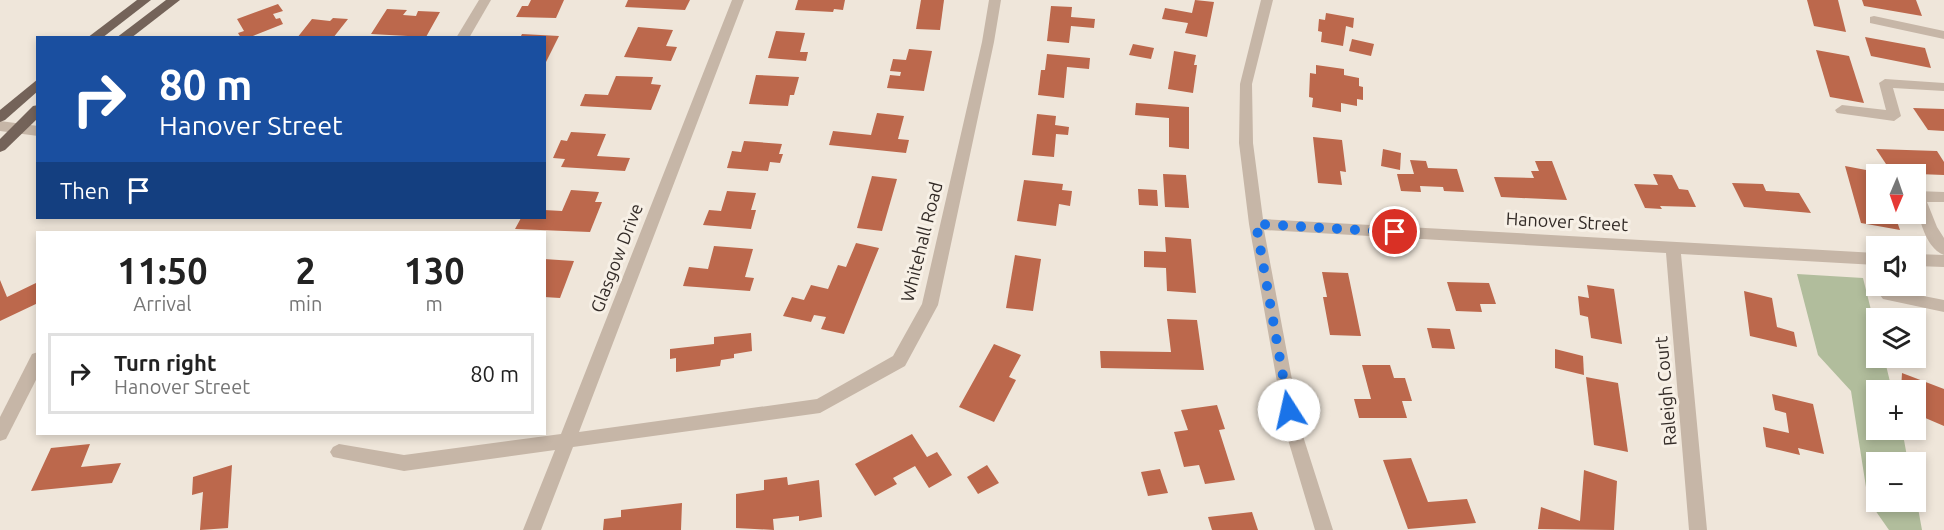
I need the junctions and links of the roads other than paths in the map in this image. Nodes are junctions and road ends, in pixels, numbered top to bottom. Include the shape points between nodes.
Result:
1 (145, 0) edge
2 (174, 0) edge
3 (485, 0) edge
4 (738, 0) edge
5 (995, 0) edge
6 (1267, 0) edge
7 (1874, 20) dead end
8 (96, 36) edge
9 (125, 36) edge
10 (463, 36) edge
11 (1943, 36) edge
12 (36, 85) edge
13 (1944, 87) edge
14 (1842, 110) dead end
15 (36, 111) edge
16 (0, 117) edge
17 (0, 126) edge
18 (16, 129) junction
19 (36, 131) edge
20 (0, 147) edge
21 (1944, 197) edge
22 (1256, 224) junction
23 (1673, 248) junction
24 (1944, 249) edge
25 (1866, 258) edge
26 (1926, 260) edge
27 (1944, 261) edge
28 (1893, 296) edge
29 (1944, 306) edge
30 (36, 363) edge
31 (0, 435) edge
32 (567, 440) junction
33 (339, 452) dead end
34 (532, 530) edge
35 (1324, 530) edge
36 (1698, 530) edge

1 - 8 main road
2 - 9 main road
3 - 10 street
4 - 32 street, Glasgow Drive
5 - 32 street, Whitehall Road via 930,305 899,361 820,406
6 - 22 street via 1246,84 1246,143
7 - 11 street
12 - 16 main road
13 - 14 street via 1886,83 1894,116
15 - 18 main road
17 - 18 street
18 - 19 street
18 - 20 main road
21 - 24 street via 1918,196 1930,229
22 - 23 street, Hanover Street
22 - 35 street via 1294,433
23 - 25 street, Hanover Street
23 - 36 street, Raleigh Court
26 - 27 street
28 - 29 street
30 - 31 street
32 - 33 street, Whitehall Road via 404,463
32 - 34 street, Glasgow Drive

